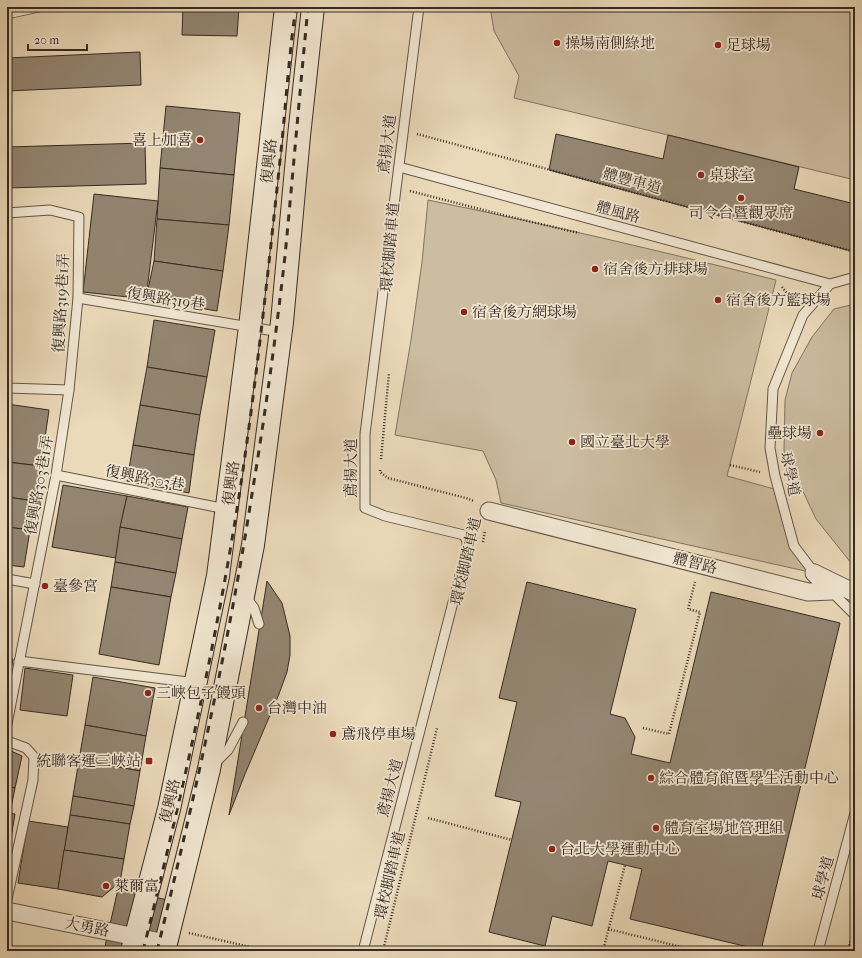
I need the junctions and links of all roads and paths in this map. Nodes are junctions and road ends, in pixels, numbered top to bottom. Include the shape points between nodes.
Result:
1 (39, 7) edge
2 (286, 7) edge
3 (313, 7) edge
4 (419, 7) edge
5 (7, 14) edge
6 (403, 132) junction
7 (399, 167) junction
8 (396, 187) junction
9 (7, 213) edge
10 (584, 234) dead end
11 (855, 252) edge
12 (855, 277) edge
13 (830, 284) junction
14 (781, 286) dead end
15 (78, 298) junction
16 (803, 314) junction
17 (250, 327) junction
18 (280, 332) junction
19 (390, 370) dead end
20 (7, 388) edge
21 (69, 390) junction
22 (730, 466) dead end
23 (56, 475) junction
24 (775, 476) junction
25 (228, 509) junction
26 (489, 512) junction
27 (482, 545) dead end
28 (700, 564) junction
29 (814, 573) junction
30 (7, 579) edge
31 (35, 584) junction
32 (832, 591) junction
33 (244, 593) junction
34 (855, 593) edge
35 (855, 615) edge
36 (259, 624) dead end
37 (19, 661) junction
38 (196, 683) junction
39 (243, 722) dead end
40 (7, 724) edge
41 (438, 724) dead end
42 (643, 728) dead end
43 (7, 740) edge
44 (209, 769) junction
45 (855, 813) edge
46 (428, 818) dead end
47 (512, 840) dead end
48 (625, 865) dead end
49 (7, 899) edge
50 (7, 911) edge
51 (855, 923) edge
52 (608, 929) junction
53 (193, 934) dead end
54 (134, 944) edge
55 (165, 947) edge
56 (268, 951) edge
57 (363, 951) edge
58 (384, 951) edge
59 (603, 951) edge
60 (698, 951) edge
61 (818, 951) edge
62 (848, 951) edge

1 - 5 lane
2 - 17 main road, 復興路
3 - 18 main road, 復興路
4 - 6 lane, 鳶揚大道
6 - 7 lane, 鳶揚大道
6 - 11 path, 體豐車道
7 - 8 lane, 鳶揚大道
7 - 13 lane, 體風路
8 - 10 path
8 - 57 lane, 鳶揚大道 via 365,434 366,508 385,516 464,535 467,548
9 - 15 lane, 復興路319巷1弄 via 50,210 79,217
12 - 13 lane
13 - 16 lane, 球學道
14 - 16 path
15 - 17 lane, 復興路319巷
15 - 21 lane, 復興路319巷1弄
16 - 24 lane, 球學道 via 773,389 770,448
17 - 18 lane, 復興路319巷
17 - 25 main road, 復興路
18 - 33 main road, 復興路 via 253,545
19 - 26 path, 環校脚踏車道 via 380,472 388,478 466,498 486,507
20 - 21 lane
21 - 23 lane, 復興路303巷1弄
22 - 24 path
23 - 25 lane, 復興路303巷
23 - 31 lane, 復興路303巷1弄
24 - 29 lane, 球學道 via 794,546
25 - 38 main road, 復興路 via 218,576
26 - 27 path, 環校脚踏車道
26 - 28 street, 體智路
28 - 32 street, 體智路 via 808,592
28 - 42 path via 688,609 700,612 670,734
29 - 32 lane, 球學道
29 - 34 street
30 - 31 lane
31 - 37 lane, 復興路303巷1弄
32 - 35 lane, 球學道
33 - 36 lane via 254,608
33 - 44 main road, 復興路
37 - 38 lane
37 - 40 lane, 復興路303巷1弄
38 - 54 main road, 復興路 via 169,809
39 - 44 lane via 228,750
41 - 58 path, 環校脚踏車道
43 - 49 lane via 26,748 34,757 33,780
44 - 55 main road, 復興路
45 - 61 lane, 球學道
46 - 47 path
48 - 52 path
50 - 54 street, 大勇路
51 - 62 path
52 - 59 path
52 - 60 path
53 - 56 path
54 - 55 street, 大勇路

